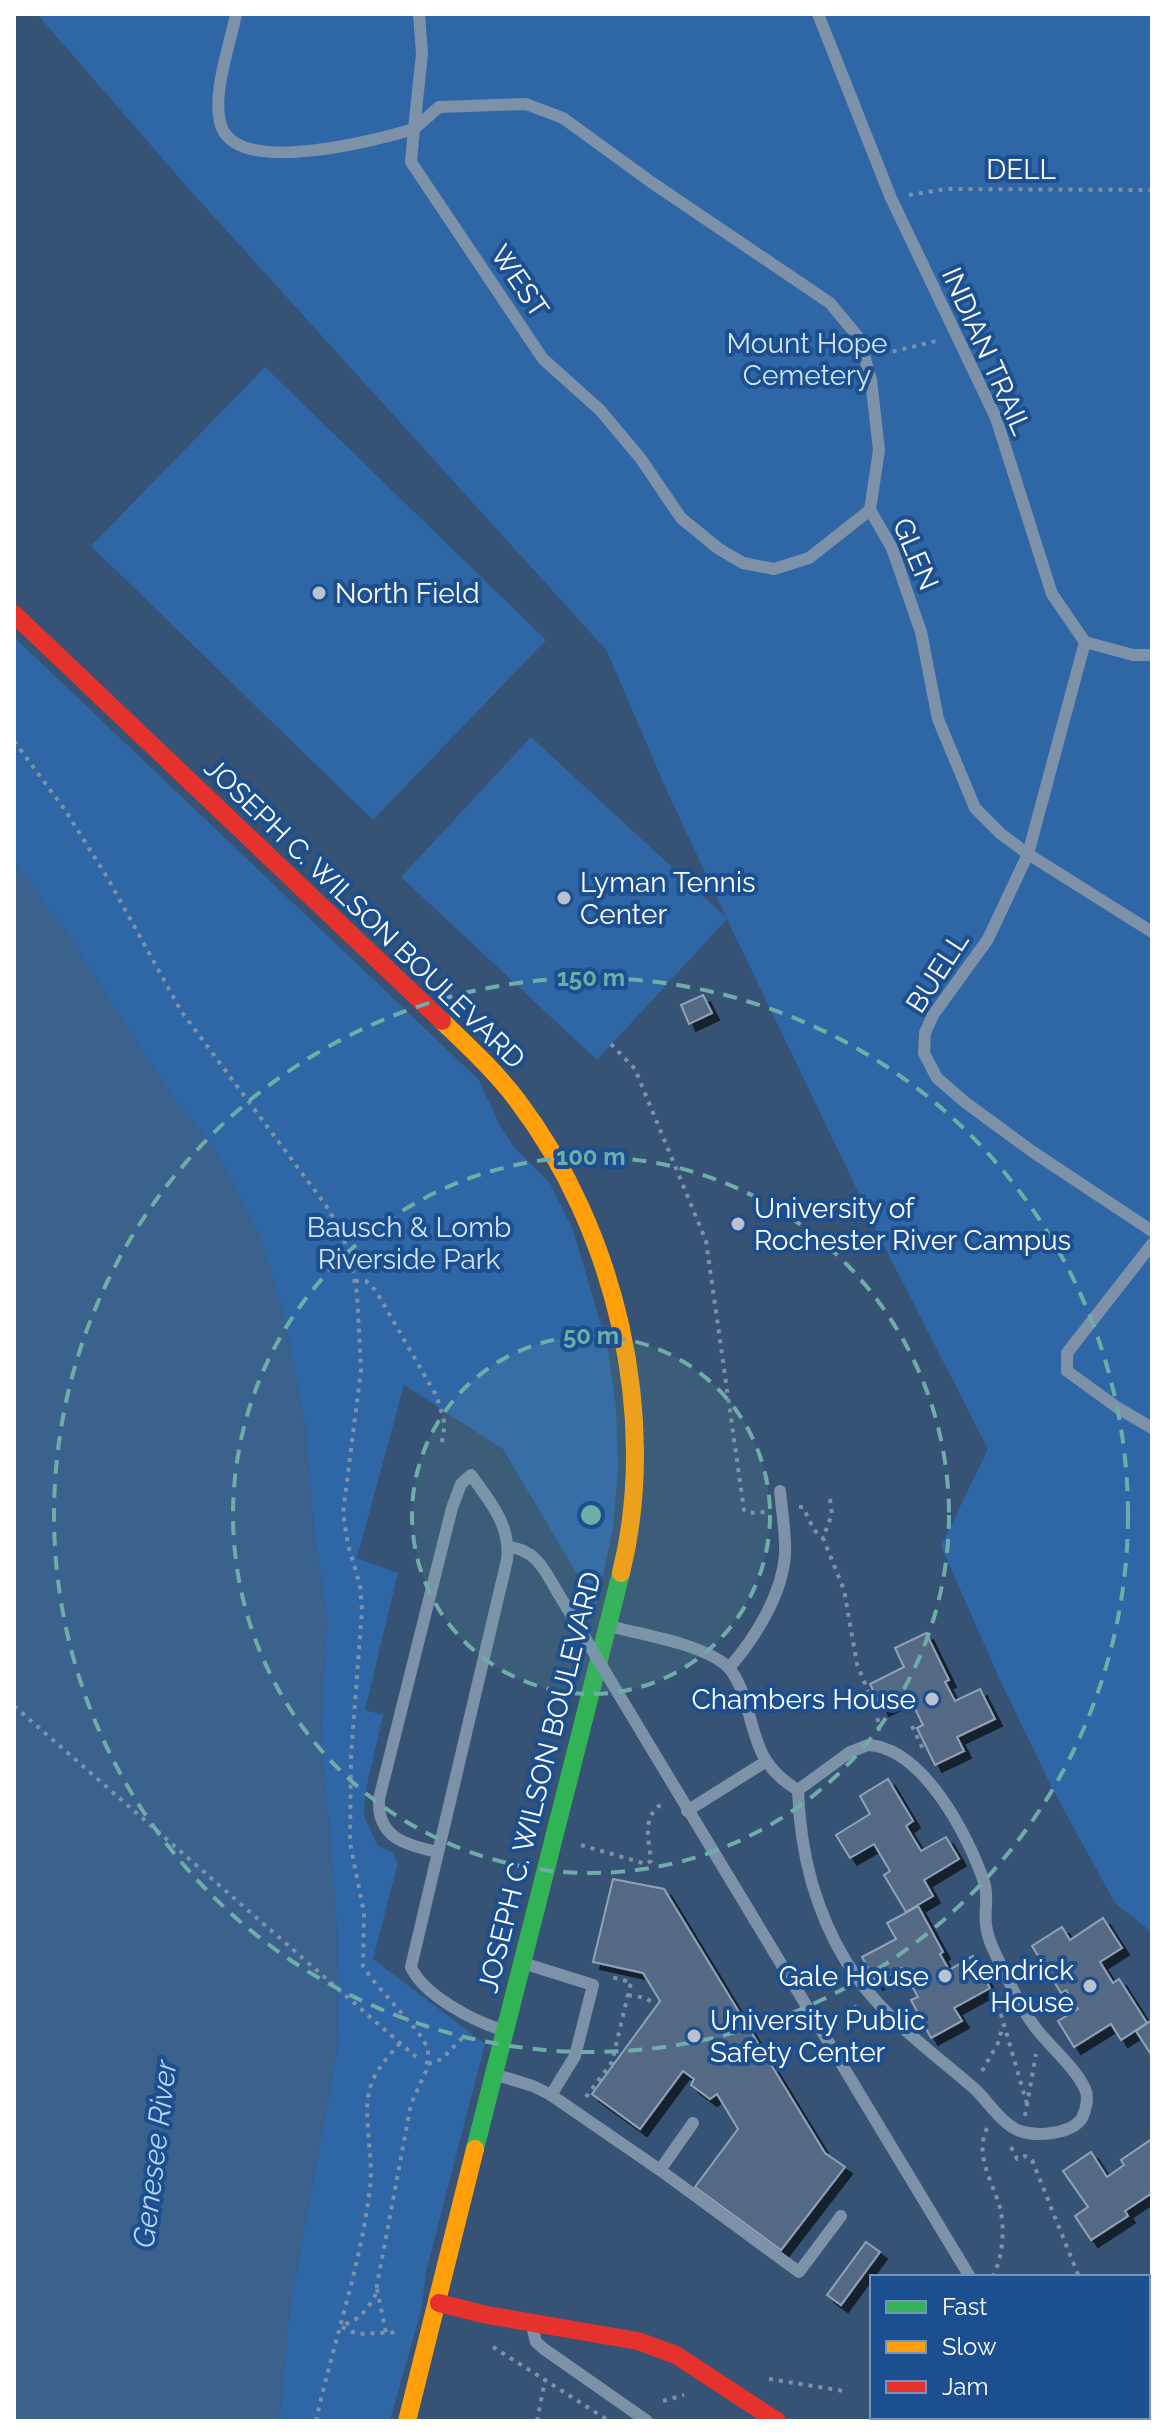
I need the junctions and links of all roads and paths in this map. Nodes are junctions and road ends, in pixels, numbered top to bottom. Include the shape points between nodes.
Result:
1 (236, 14) edge
2 (419, 14) edge
3 (818, 14) edge
4 (414, 129) junction
5 (1152, 190) edge
6 (891, 198) junction
7 (958, 335) junction
8 (865, 359) junction
9 (870, 510) junction
10 (14, 614) edge
11 (1085, 642) junction
12 (1152, 655) edge
13 (14, 741) edge
14 (1028, 854) junction
15 (1152, 932) edge
16 (611, 1044) dead end
17 (1152, 1231) edge
18 (1152, 1244) edge
19 (355, 1281) junction
20 (1152, 1428) edge
21 (441, 1447) dead end
22 (780, 1491) dead end
23 (830, 1499) dead end
24 (781, 1510) junction
25 (823, 1538) junction
26 (508, 1547) junction
27 (609, 1626) junction
28 (729, 1668) junction
29 (14, 1706) edge
30 (878, 1746) junction
31 (765, 1762) junction
32 (798, 1790) junction
33 (677, 1794) junction
34 (687, 1811) junction
35 (579, 1844) dead end
36 (437, 1852) junction
37 (522, 1963) junction
38 (611, 1977) dead end
39 (996, 1994) dead end
40 (628, 1995) junction
41 (654, 2004) dead end
42 (860, 2004) dead end
43 (849, 2011) dead end
44 (1004, 2024) junction
45 (505, 2030) junction
46 (1045, 2039) junction
47 (400, 2043) junction
48 (416, 2057) dead end
49 (494, 2074) junction
50 (976, 2080) dead end
51 (551, 2095) junction
52 (1027, 2104) junction
53 (575, 2111) junction
54 (1025, 2118) dead end
55 (990, 2121) dead end
56 (693, 2123) dead end
57 (1007, 2139) dead end
58 (660, 2170) junction
59 (841, 2216) dead end
60 (969, 2275) edge
61 (994, 2275) edge
62 (1078, 2275) edge
63 (377, 2287) junction
64 (439, 2303) junction
65 (533, 2323) junction
66 (340, 2325) junction
67 (399, 2332) dead end
68 (386, 2333) junction
69 (481, 2340) dead end
70 (760, 2377) dead end
71 (545, 2380) junction
72 (844, 2391) dead end
73 (316, 2421) edge
74 (407, 2421) edge
75 (537, 2421) edge
76 (609, 2421) edge
77 (647, 2421) edge
78 (777, 2421) edge

1 - 4 lane via 217,100 223,130 241,148 275,153 358,145
2 - 4 lane, WEST via 422,54
3 - 6 lane, INDIAN TRAIL
4 - 8 lane, GLEN via 439,107 526,104 563,118 830,303 859,338
4 - 9 lane, WEST via 411,162 543,359 600,410 681,518 743,563 774,569 809,558
5 - 6 path, DELL via 946,189
6 - 7 lane, INDIAN TRAIL
7 - 8 path
7 - 11 lane, INDIAN TRAIL via 996,418 1052,594
8 - 9 lane, GLEN via 879,450
9 - 14 lane, GLEN via 892,548 921,632 938,719 953,761 975,808
10 - 27 street, JOSEPH C. WILSON BOULEVARD via 466,1044 519,1103 559,1167 593,1239 628,1372 634,1483
11 - 12 lane
11 - 14 lane, BUELL
13 - 19 path via 107,877 181,1011 325,1204 345,1242
14 - 15 lane, GLEN
14 - 17 lane, BUELL via 988,939 933,1015 924,1053 937,1078 966,1103
16 - 24 path via 635,1069 706,1241 744,1510
18 - 20 lane via 1067,1353 1067,1371
19 - 21 path via 366,1281 376,1291 427,1377 444,1417
19 - 63 path via 361,1370 343,1513 362,1610 350,1843 364,1913 363,1966 428,2048 426,2071 409,2114
22 - 24 lane
23 - 25 path via 832,1514
24 - 25 path via 803,1507
24 - 28 lane via 785,1555 777,1587 748,1646
25 - 30 path via 844,1590 857,1664 877,1713
26 - 33 lane, bridge via 533,1556
26 - 36 lane
26 - 36 lane via 503,1522 471,1475 461,1484 452,1508 379,1799 380,1815 391,1834
27 - 28 lane via 694,1650
27 - 37 street, JOSEPH C. WILSON BOULEVARD
28 - 31 lane
29 - 47 path
30 - 32 lane via 850,1752
30 - 46 lane via 910,1764 955,1820 985,1884 985,1924 996,1956
31 - 32 lane
31 - 34 lane
32 - 46 lane via 803,1848 817,1897 847,1962 901,2029 1021,2132 1067,2130 1080,2121 1086,2107 1086,2090
33 - 34 lane
33 - 35 path via 648,1816 651,1861 646,1864
34 - 60 lane
36 - 45 lane via 411,1967 453,2007
37 - 45 street, JOSEPH C. WILSON BOULEVARD
37 - 51 lane via 593,1985 575,2056
38 - 40 path via 631,1982
39 - 44 path
40 - 41 path
40 - 53 path via 612,2062
42 - 43 path
44 - 50 path
44 - 52 path
45 - 49 street, JOSEPH C. WILSON BOULEVARD
46 - 52 path via 1036,2051
47 - 48 path
47 - 66 path via 381,2064 369,2089 370,2185
49 - 51 lane
49 - 64 street, JOSEPH C. WILSON BOULEVARD
51 - 53 lane
52 - 54 path
53 - 58 lane
55 - 61 path via 984,2165 1003,2222
56 - 58 lane
57 - 62 path via 1017,2159 1032,2160
58 - 59 lane via 799,2272
63 - 66 path via 364,2312
63 - 68 path
64 - 65 street
64 - 74 street, JOSEPH C. WILSON BOULEVARD
65 - 77 lane via 532,2333 544,2349
65 - 78 street via 638,2341 676,2355
66 - 68 path via 357,2334
66 - 73 path
67 - 68 path
69 - 71 path
70 - 72 path
71 - 75 path
71 - 76 path

